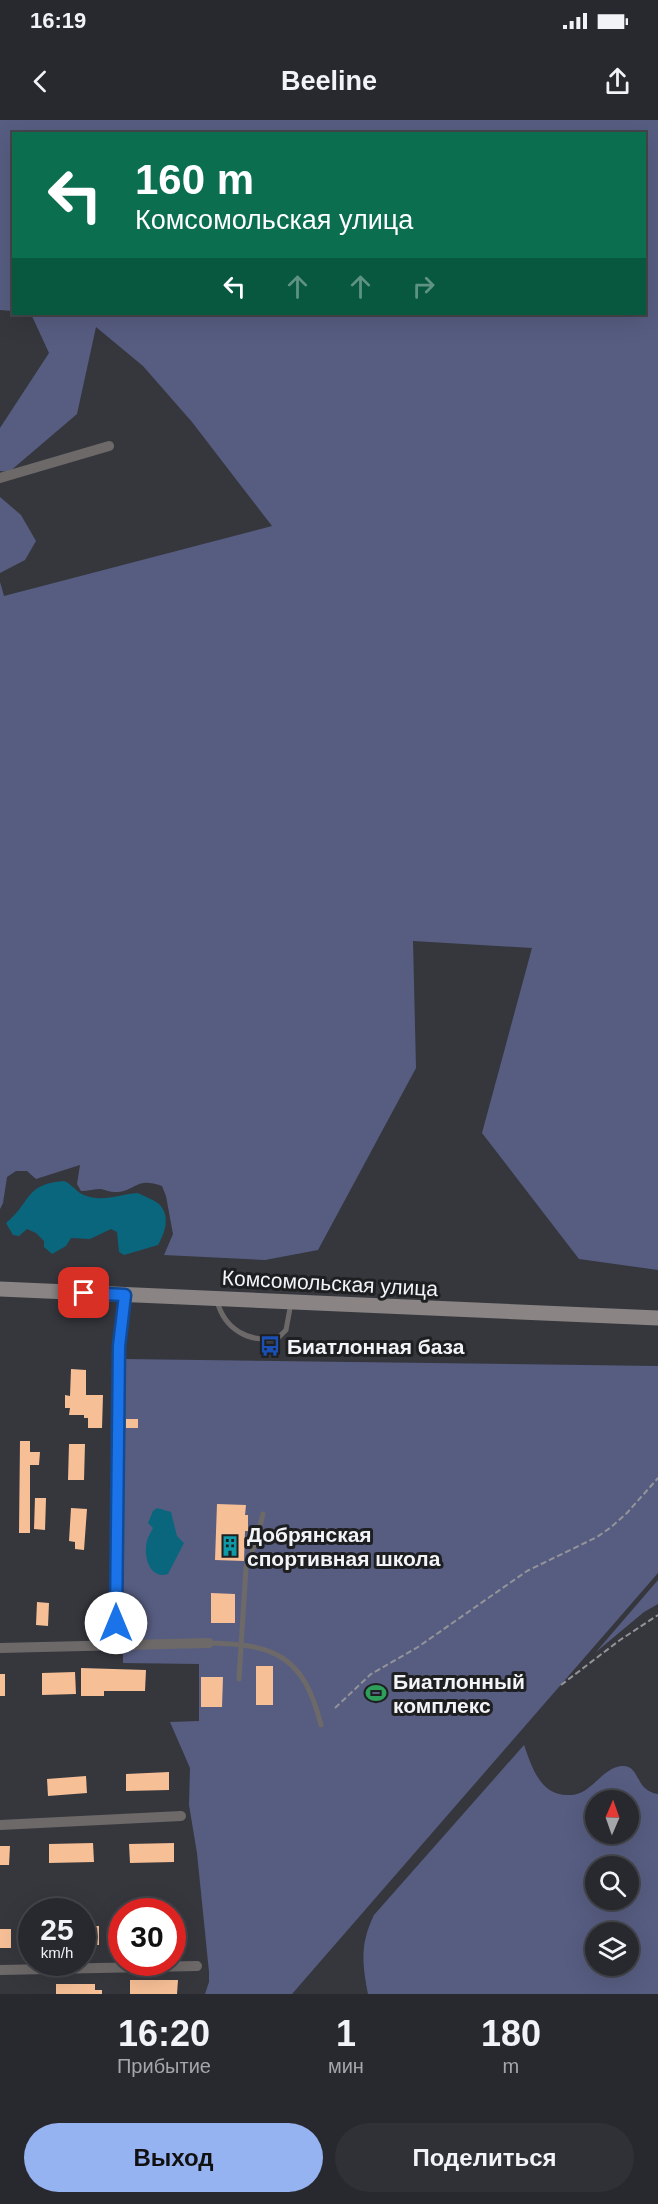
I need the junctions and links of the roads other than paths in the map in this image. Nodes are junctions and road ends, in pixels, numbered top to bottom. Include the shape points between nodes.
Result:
1 (109, 446) dead end
2 (0, 478) edge
3 (0, 1290) edge
4 (125, 1295) junction
5 (216, 1299) junction
6 (291, 1302) junction
7 (658, 1318) edge
8 (263, 1514) dead end
9 (209, 1643) joint
10 (116, 1644) junction
11 (242, 1644) junction
12 (0, 1648) edge
13 (239, 1680) dead end
14 (321, 1725) dead end
15 (181, 1816) dead end
16 (0, 1825) edge
17 (197, 1966) dead end
18 (0, 1970) edge

1 - 2 street
3 - 4 main road, Комсомольская улица
4 - 5 main road, Комсомольская улица
4 - 10 street via 119,1346
5 - 6 main road, Комсомольская улица
5 - 6 lane via 232,1328 251,1339 270,1340 286,1330
6 - 7 main road, Комсомольская улица
8 - 11 lane via 246,1568
9 - 10 street
9 - 11 lane
10 - 12 street
11 - 13 lane
11 - 14 lane via 260,1647 289,1664 309,1689
15 - 16 street
17 - 18 street

